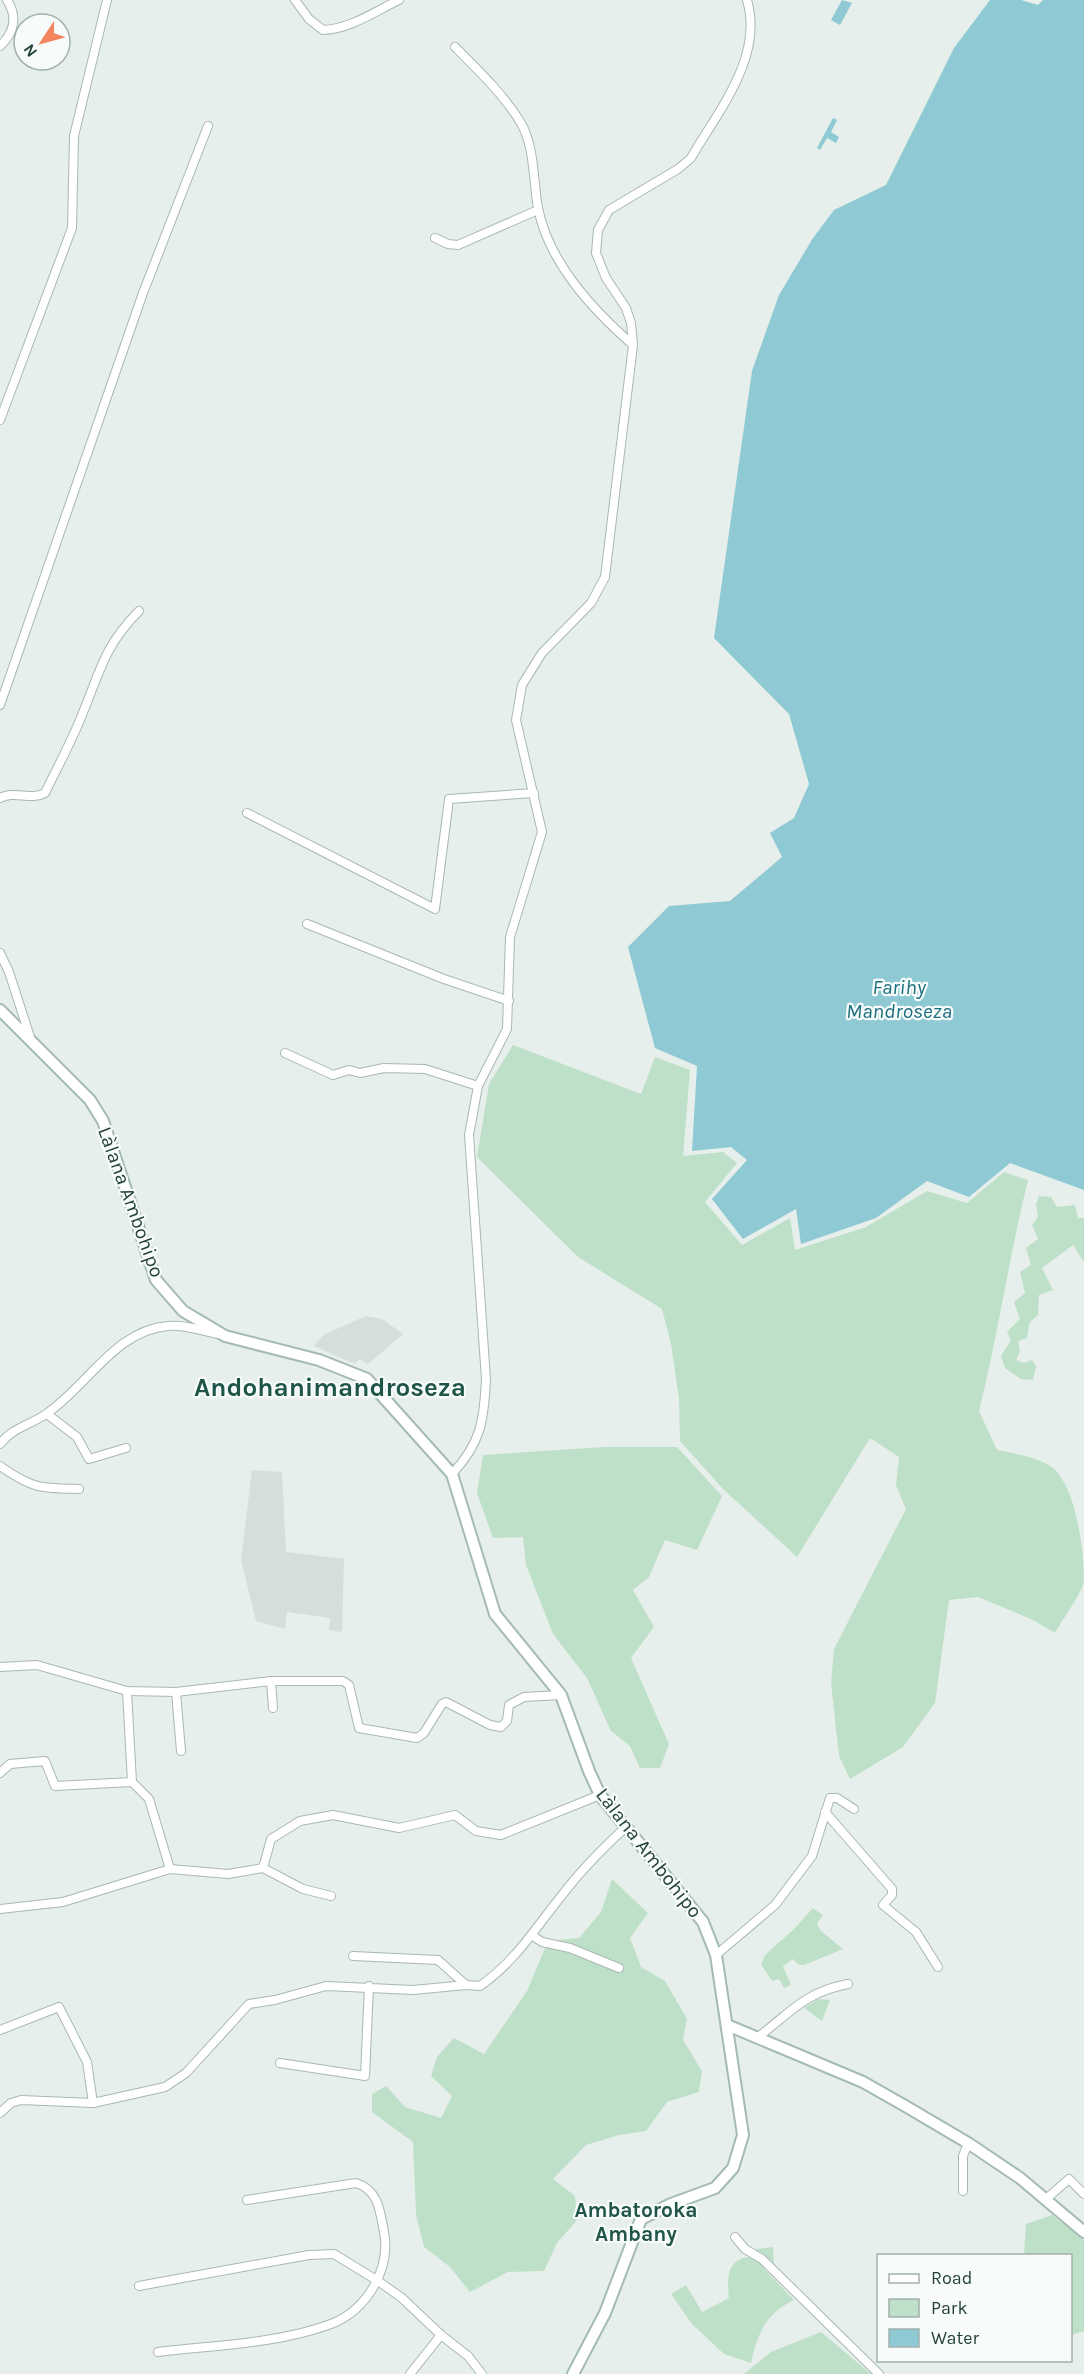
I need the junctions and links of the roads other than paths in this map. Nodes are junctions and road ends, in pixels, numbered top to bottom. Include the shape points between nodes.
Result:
1 (7, 0) edge
2 (106, 0) edge
3 (295, 0) edge
4 (399, 0) edge
5 (747, 0) edge
6 (0, 46) edge
7 (455, 47) dead end
8 (208, 126) dead end
9 (538, 210) junction
10 (435, 238) dead end
11 (633, 345) junction
12 (0, 420) edge
13 (139, 611) dead end
14 (0, 705) edge
15 (534, 793) junction
16 (0, 798) edge
17 (248, 813) dead end
18 (307, 924) dead end
19 (0, 953) edge
20 (509, 1001) junction
21 (0, 1010) edge
22 (31, 1039) junction
23 (285, 1053) dead end
24 (478, 1086) junction
25 (225, 1336) junction
26 (47, 1414) junction
27 (0, 1444) edge
28 (126, 1448) dead end
29 (0, 1466) edge
30 (452, 1474) junction
31 (79, 1490) dead end
32 (0, 1667) edge
33 (272, 1682) junction
34 (127, 1691) junction
35 (176, 1692) junction
36 (561, 1695) junction
37 (273, 1708) dead end
38 (181, 1750) dead end
39 (0, 1773) edge
40 (132, 1782) junction
41 (600, 1794) junction
42 (854, 1809) dead end
43 (825, 1812) junction
44 (627, 1826) junction
45 (263, 1868) junction
46 (170, 1869) junction
47 (331, 1896) dead end
48 (0, 1909) edge
49 (533, 1936) junction
50 (716, 1955) junction
51 (353, 1956) dead end
52 (938, 1967) dead end
53 (620, 1968) dead end
54 (466, 1984) junction
55 (848, 1984) dead end
56 (369, 1986) junction
57 (727, 2025) junction
58 (0, 2030) edge
59 (757, 2038) junction
60 (280, 2063) dead end
61 (93, 2103) junction
62 (0, 2113) edge
63 (968, 2143) junction
64 (963, 2192) dead end
65 (1084, 2194) edge
66 (1046, 2199) junction
67 (247, 2200) dead end
68 (1084, 2232) edge
69 (735, 2237) dead end
70 (378, 2281) junction
71 (139, 2286) dead end
72 (441, 2335) junction
73 (158, 2352) dead end
74 (410, 2374) edge
75 (482, 2374) edge
76 (573, 2374) edge
77 (879, 2374) edge

1 - 6 street via 14,13 14,26
2 - 12 street via 74,136 72,228
3 - 4 street via 323,30 337,30
5 - 11 street via 752,17 747,60 691,158 609,210 598,230 596,253 606,278 626,308
7 - 9 street via 521,124 528,142
8 - 14 street via 143,292
9 - 10 street via 458,245
9 - 11 street via 556,258 566,273
11 - 15 street via 605,577 591,603 543,653 522,685 516,720
13 - 16 street via 118,632 105,655 45,794 36,798 12,794
15 - 17 street via 449,799 435,909
15 - 20 street via 542,832 510,937
18 - 20 street
19 - 22 street
20 - 24 street via 507,1029
21 - 22 street, Làlana Ambohipo
22 - 25 street, Làlana Ambohipo via 90,1100 103,1121 156,1280 183,1311
23 - 24 street via 333,1075 348,1070 360,1073 384,1068 425,1069
24 - 30 street via 469,1135 486,1379 484,1411 479,1436
25 - 26 street via 170,1325 144,1330 124,1343
25 - 30 street, Làlana Ambohipo via 319,1360 367,1379
26 - 27 street via 14,1431
26 - 28 street via 76,1437 85,1458
29 - 31 street via 39,1488
30 - 36 street, Làlana Ambohipo via 495,1614
32 - 34 street via 37,1665
33 - 35 street
33 - 36 street via 343,1681 349,1685 358,1728 417,1738 446,1702 501,1727 507,1721 509,1705 516,1700
33 - 37 street
34 - 35 street
34 - 40 street
35 - 38 street
36 - 41 street, Làlana Ambohipo
39 - 40 street via 10,1764 45,1761 55,1786
40 - 46 street via 149,1798
41 - 44 street, Làlana Ambohipo
41 - 45 street via 501,1835 476,1831 455,1815 399,1828 333,1815 300,1821 271,1839
42 - 43 street via 833,1797
43 - 50 street via 812,1856 776,1905
43 - 52 street via 892,1889 884,1905 916,1932
44 - 49 street via 586,1867
44 - 50 street, Làlana Ambohipo via 703,1922
45 - 46 street via 228,1874
45 - 47 street via 303,1889
46 - 48 street via 63,1902
49 - 53 street
49 - 54 street via 501,1971 480,1986
50 - 57 street, Làlana Ambohipo
51 - 54 street via 438,1960
54 - 56 street via 413,1990
55 - 59 street via 808,1996
56 - 60 street via 365,2076
56 - 61 street via 326,1986 249,2004 186,2073 165,2087
57 - 59 street
57 - 76 street, Làlana Ambohipo via 743,2135 733,2168 715,2188 670,2204 641,2220 606,2313
58 - 61 street via 59,2007 87,2062
59 - 63 street via 863,2082
61 - 62 street via 21,2100
63 - 64 street via 963,2156
63 - 66 street
65 - 66 street via 1069,2180
66 - 68 street
67 - 70 street via 363,2185 378,2202 386,2243 385,2263
69 - 77 street
70 - 71 street via 334,2254 322,2253
70 - 72 street
70 - 73 street via 355,2307 333,2323 259,2340
72 - 74 street
72 - 75 street via 468,2356

